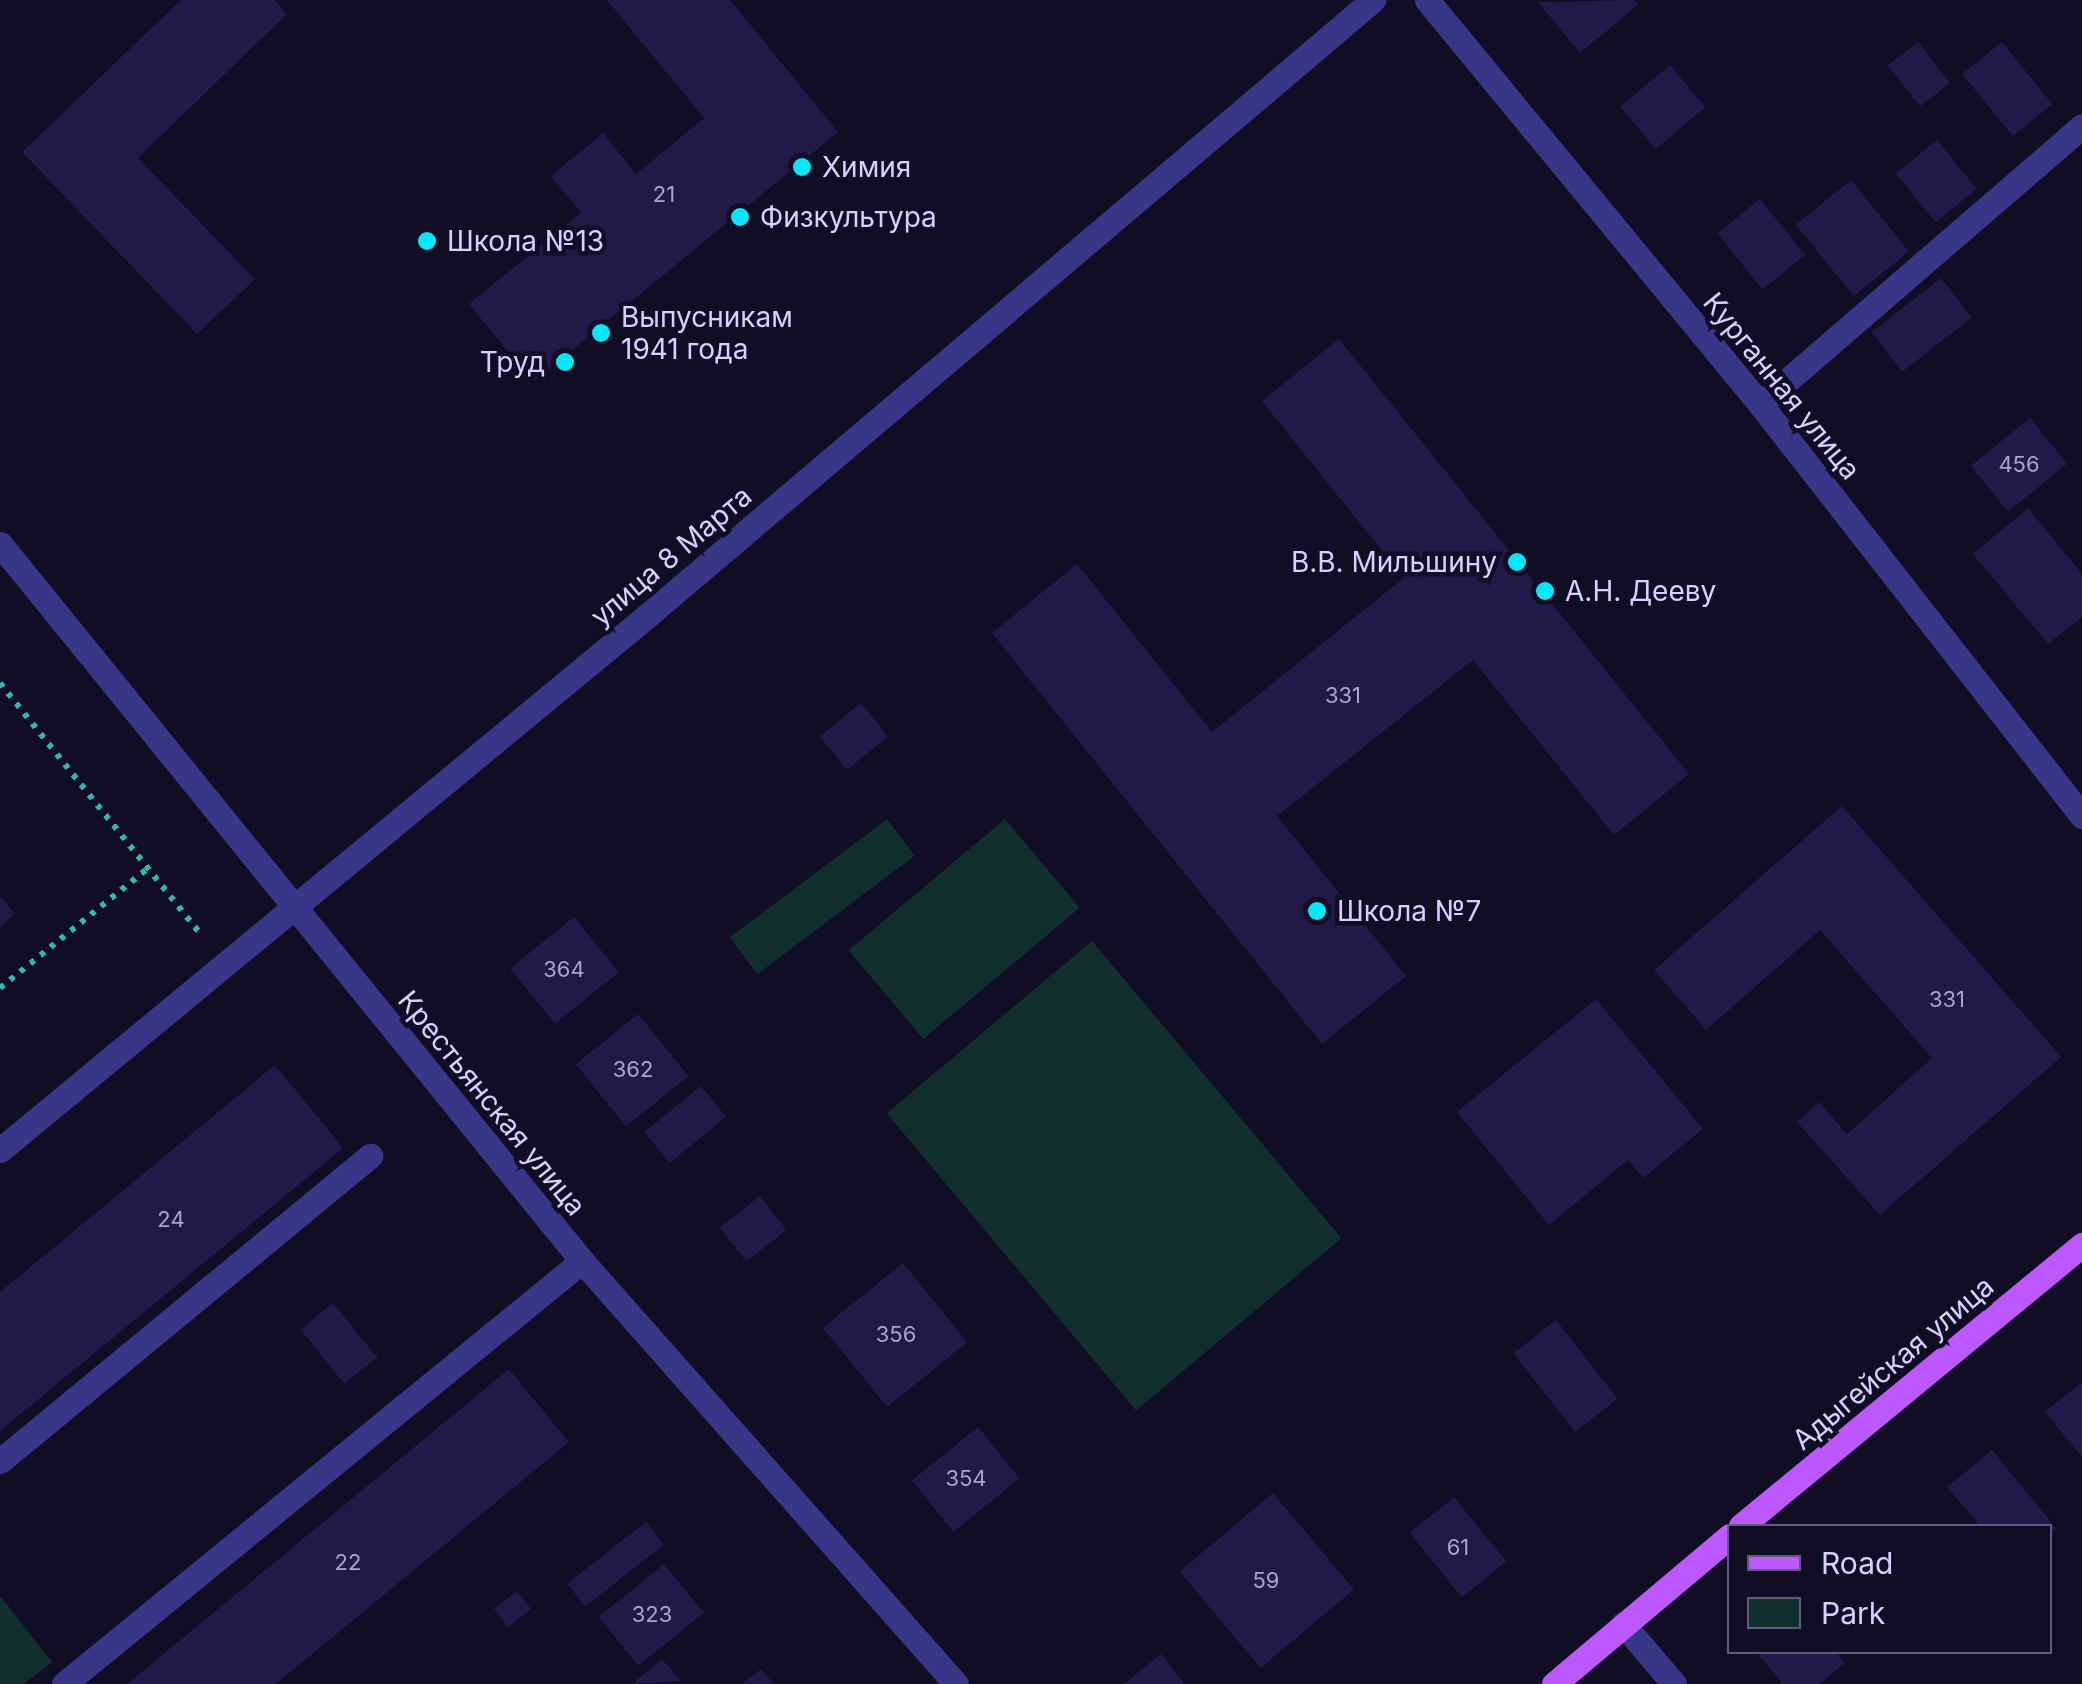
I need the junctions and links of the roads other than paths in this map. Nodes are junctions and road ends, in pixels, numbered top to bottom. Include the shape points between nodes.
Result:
1 (1373, 0) edge
2 (1427, 0) edge
3 (2082, 126) edge
4 (1760, 404) junction
5 (0, 544) edge
6 (2082, 816) edge
7 (296, 909) junction
8 (0, 1150) edge
9 (370, 1156) dead end
10 (2082, 1245) edge
11 (582, 1261) junction
12 (0, 1461) edge
13 (1743, 1524) edge
14 (1727, 1538) edge
15 (1623, 1624) junction
16 (64, 1684) edge
17 (956, 1684) edge
18 (1554, 1684) edge
19 (1674, 1684) edge

1 - 7 street, улица 8 Марта
2 - 4 street, Курганная улица
3 - 4 street
4 - 6 street, Курганная улица
5 - 7 street, Крестьянская улица
7 - 8 street, улица 8 Марта
7 - 11 street, Крестьянская улица
9 - 12 street
10 - 13 main road, Адыгейская улица
11 - 16 street
11 - 17 street, Крестьянская улица
14 - 15 main road
15 - 18 main road
15 - 19 street

